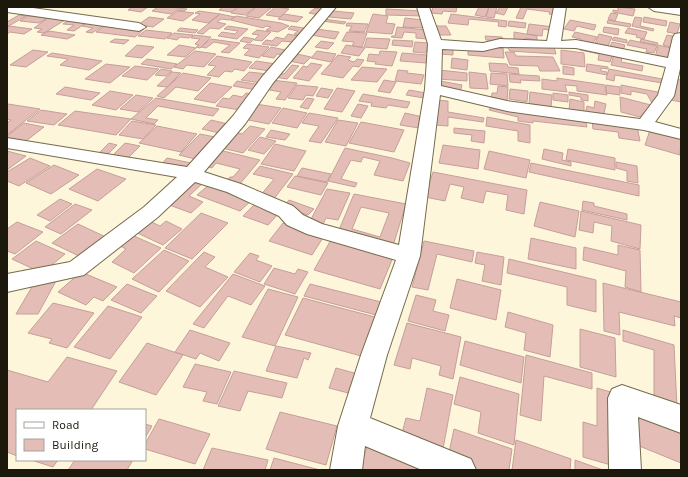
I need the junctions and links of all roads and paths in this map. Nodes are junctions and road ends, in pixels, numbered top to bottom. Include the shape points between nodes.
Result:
1 (330, 7) edge
2 (423, 7) edge
3 (560, 7) edge
4 (654, 7) edge
5 (7, 8) edge
6 (681, 11) edge
7 (139, 27) dead end
8 (680, 37) dead end
9 (435, 44) junction
10 (553, 46) junction
11 (674, 64) junction
12 (433, 89) junction
13 (644, 125) junction
14 (681, 134) edge
15 (7, 143) edge
16 (192, 174) junction
17 (409, 256) junction
18 (7, 283) edge
19 (681, 419) edge
20 (353, 426) junction
21 (346, 470) edge
22 (460, 470) edge
23 (625, 470) edge

1 - 16 street via 267,80 239,120
2 - 9 street
3 - 10 street
4 - 6 street
5 - 7 street
8 - 11 street
9 - 10 street via 483,47 500,43
9 - 12 street
10 - 11 street via 576,44
11 - 13 street via 666,96
12 - 13 street via 507,106
12 - 17 street
13 - 14 street
15 - 16 street
16 - 17 street via 234,188 286,211 295,220 315,229
16 - 18 street via 151,212 76,268
17 - 20 street via 374,355
19 - 23 street via 622,398
20 - 21 street
20 - 22 street

